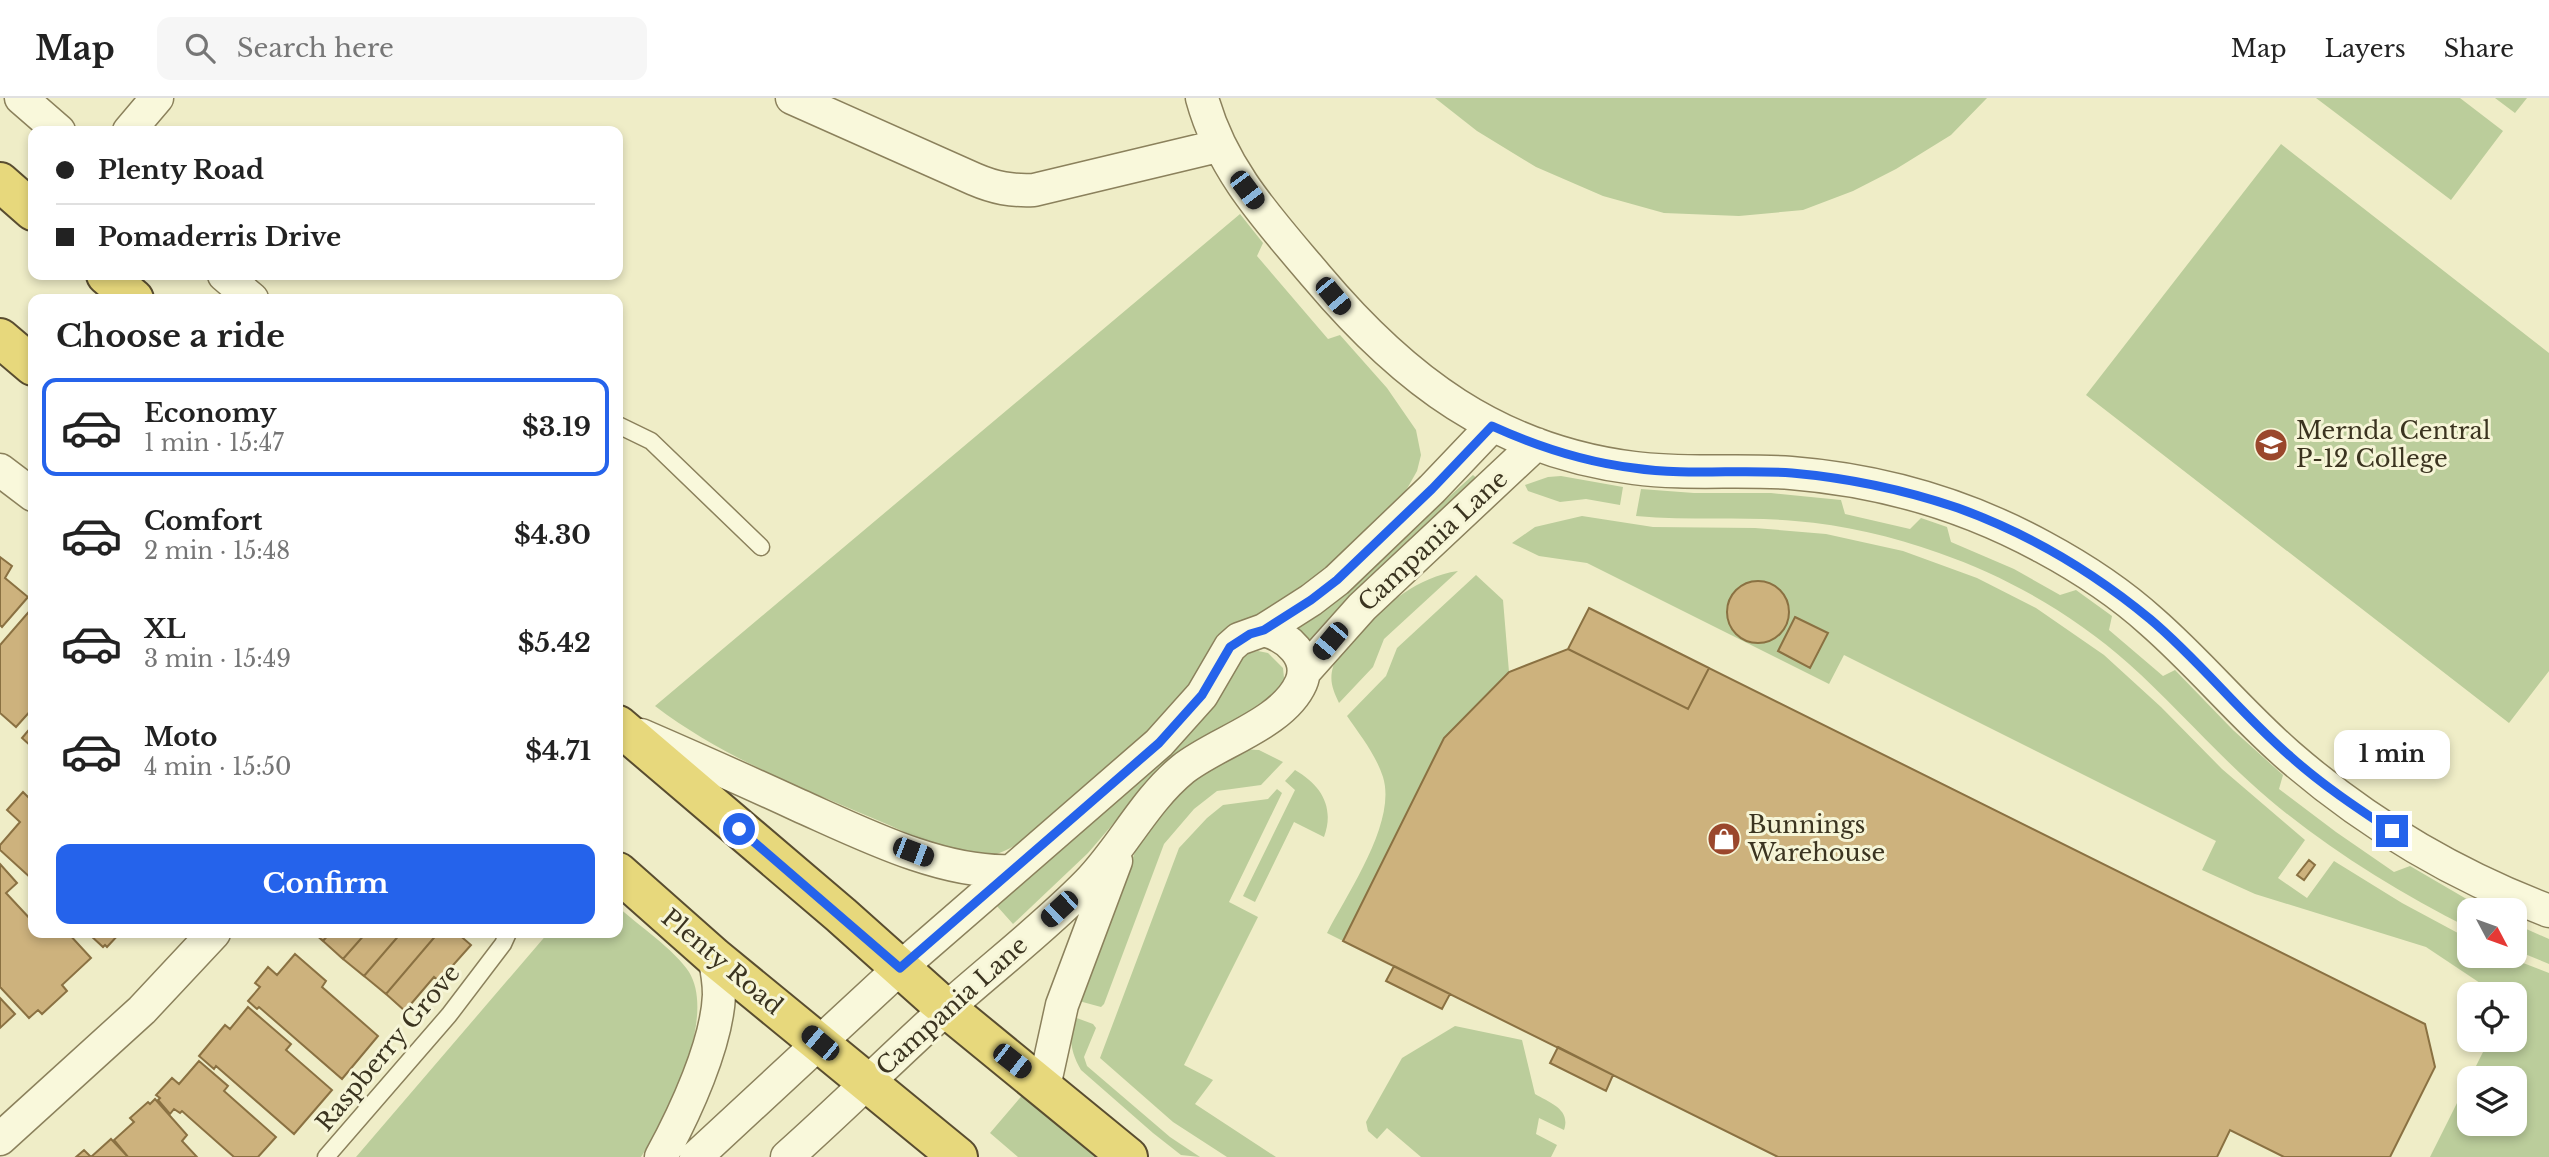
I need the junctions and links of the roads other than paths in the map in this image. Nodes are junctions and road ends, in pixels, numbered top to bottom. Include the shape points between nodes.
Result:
1 (22, 98) edge
2 (157, 98) edge
3 (792, 98) edge
4 (1202, 98) edge
5 (54, 126) edge
6 (133, 126) edge
7 (1218, 146) junction
8 (0, 182) edge
9 (28, 207) edge
10 (112, 280) edge
11 (230, 280) edge
12 (128, 294) edge
13 (246, 294) edge
14 (0, 338) edge
15 (28, 362) edge
16 (1492, 426) junction
17 (623, 427) edge
18 (1536, 444) junction
19 (0, 470) edge
20 (28, 491) edge
21 (761, 547) dead end
22 (1264, 630) junction
23 (1304, 672) junction
24 (623, 727) edge
25 (623, 729) edge
26 (1130, 827) junction
27 (1011, 871) junction
28 (623, 876) edge
29 (2549, 911) edge
30 (209, 938) edge
31 (506, 938) edge
32 (714, 957) junction
33 (900, 968) junction
34 (947, 1008) junction
35 (820, 1043) junction
36 (868, 1082) junction
37 (1044, 1087) junction
38 (0, 1139) edge
39 (326, 1157) edge
40 (662, 1157) edge
41 (696, 1157) edge
42 (787, 1157) edge
43 (958, 1157) edge
44 (1128, 1157) edge

1 - 5 street
2 - 6 street
3 - 7 street via 974,179 1014,191
4 - 7 street
7 - 16 street via 1256,203 1384,350 1419,380
8 - 9 highway
10 - 12 highway
11 - 13 street
14 - 15 highway
16 - 18 street
16 - 22 street, Campania Lane via 1368,552 1311,600
17 - 21 lane via 651,441
18 - 23 street, Campania Lane via 1345,625
18 - 29 street via 1634,468 1791,473 1859,483 1957,508 2000,525 2082,570 2151,620 2291,757 2375,820 2469,877
19 - 20 street
22 - 23 street via 1295,649
22 - 27 street, Campania Lane via 1230,647 1202,695 1177,725
23 - 26 street, Campania Lane via 1289,702 1183,769
24 - 27 street via 933,860 971,869
25 - 33 highway
26 - 34 street, Campania Lane via 1089,882
26 - 37 street via 1062,1005
27 - 33 street, Campania Lane
28 - 32 highway, Plenty Road
30 - 38 street via 142,1010
31 - 39 lane, Raspberry Grove via 449,1015
32 - 35 highway, Plenty Road
32 - 40 street via 716,1019 691,1093
33 - 34 highway
33 - 35 street, Campania Lane
34 - 36 street, Campania Lane
34 - 37 highway
35 - 36 highway, Plenty Road
35 - 41 street, Campania Lane
36 - 42 street, Campania Lane
36 - 43 highway, Plenty Road
37 - 44 highway

